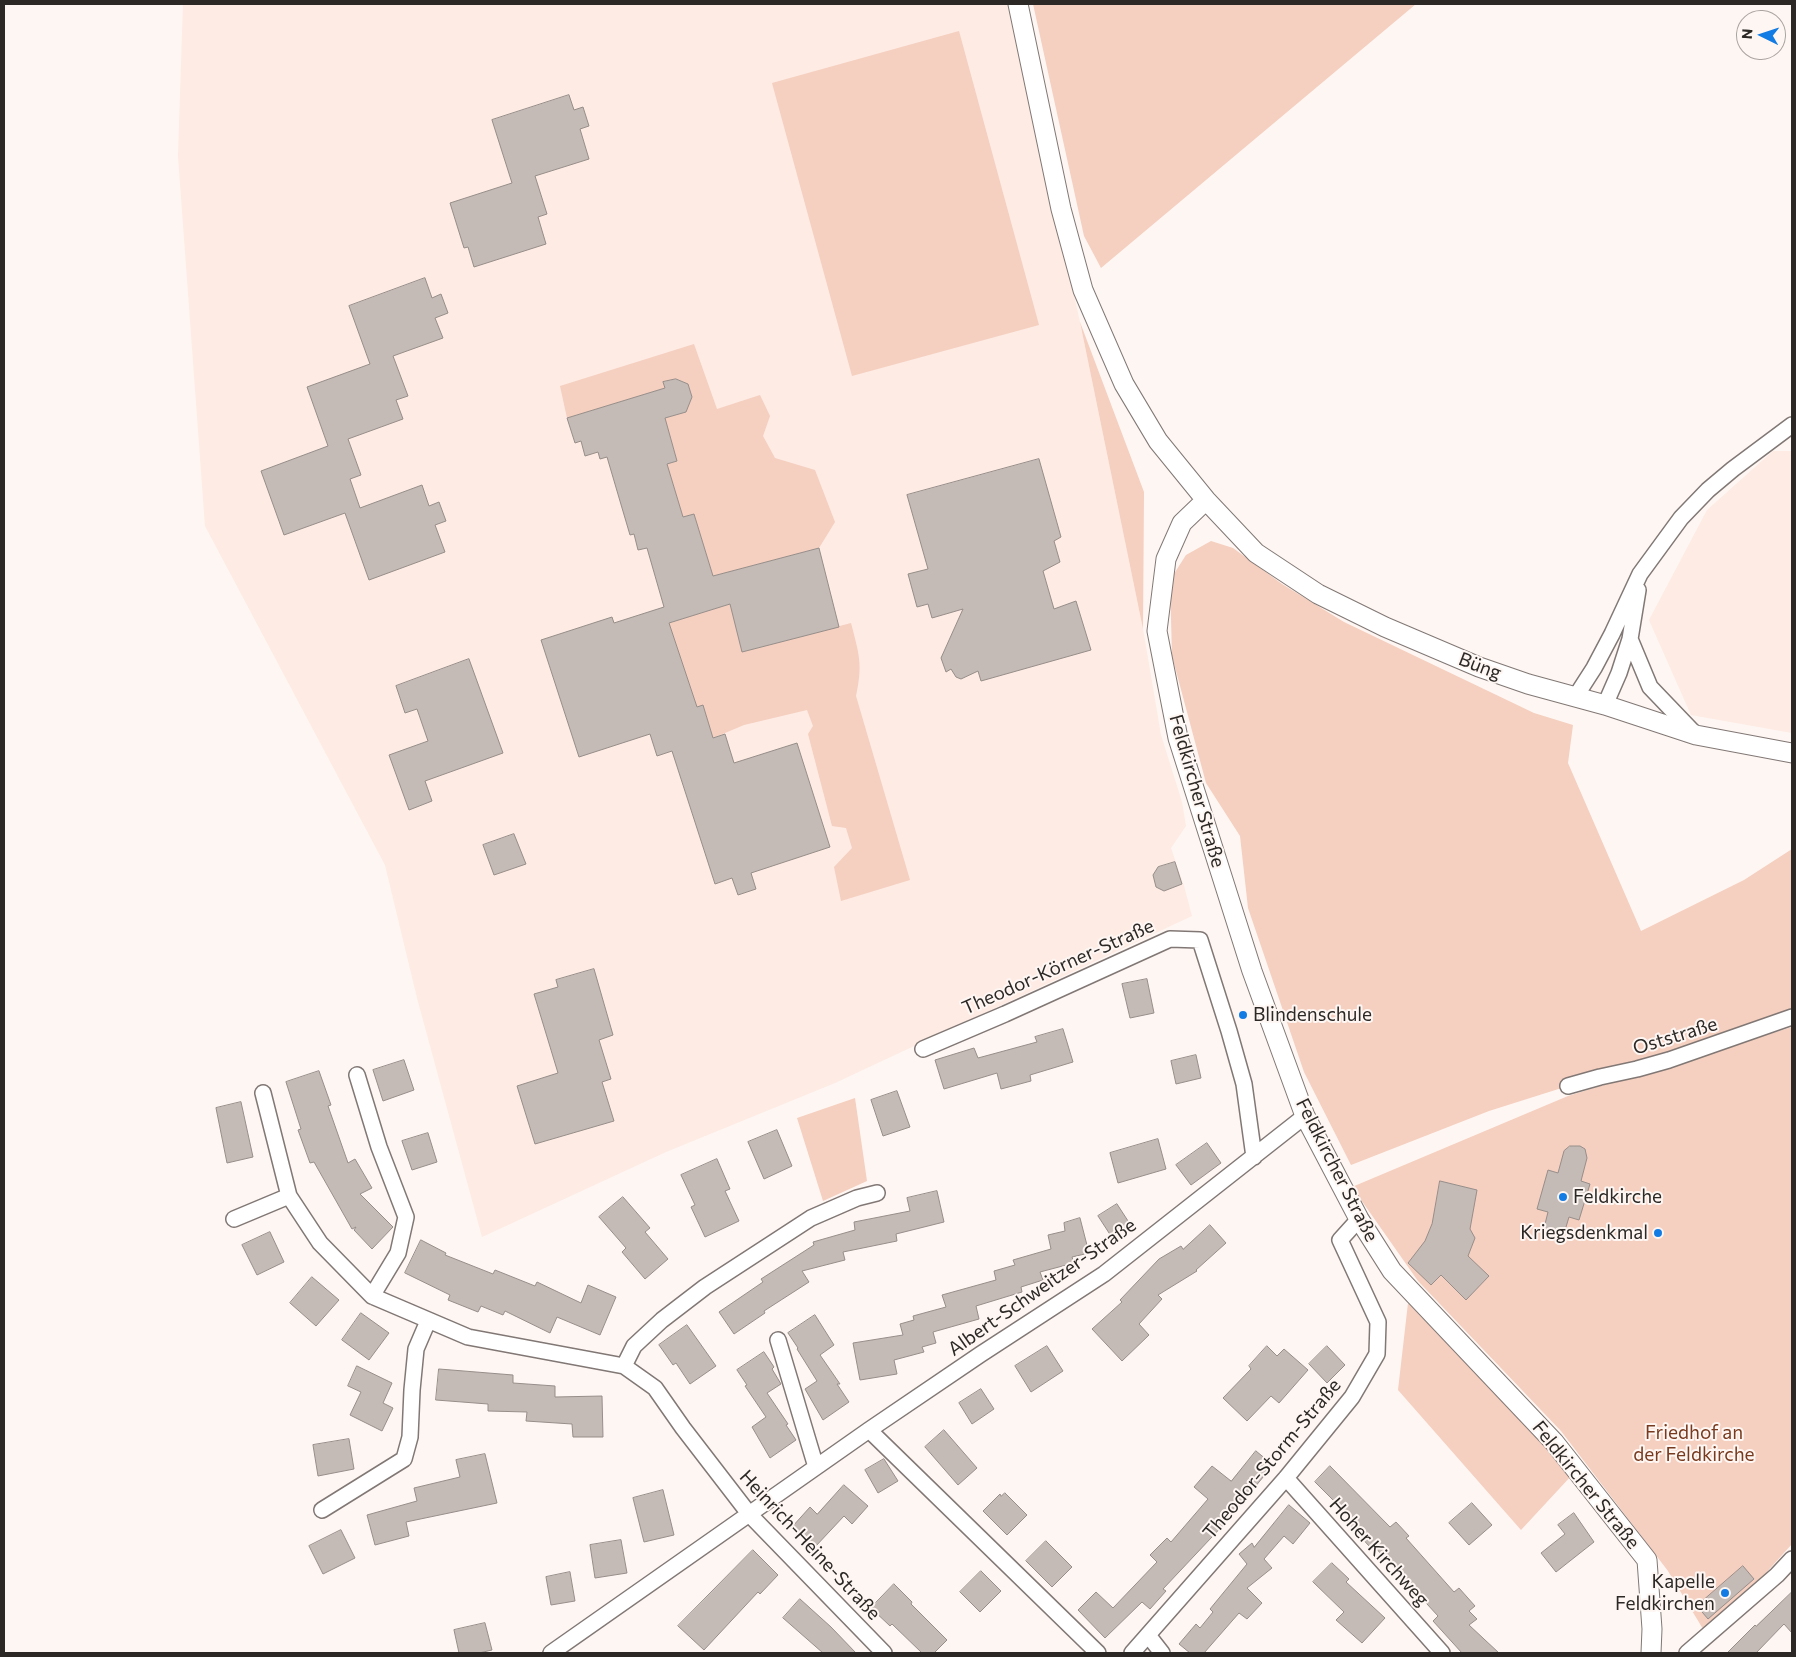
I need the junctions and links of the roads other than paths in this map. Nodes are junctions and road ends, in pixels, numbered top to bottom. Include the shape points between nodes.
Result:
1 (1018, 4) edge
2 (1792, 425) edge
3 (1206, 500) junction
4 (1640, 574) junction
5 (1630, 639) junction
6 (1576, 696) junction
7 (1605, 705) junction
8 (1696, 735) junction
9 (1792, 753) edge
10 (1792, 1017) edge
11 (923, 1048) dead end
12 (358, 1075) dead end
13 (1568, 1086) dead end
14 (263, 1093) dead end
15 (1305, 1116) junction
16 (1254, 1157) junction
17 (877, 1192) dead end
18 (289, 1196) junction
19 (234, 1219) dead end
20 (1359, 1219) junction
21 (372, 1296) junction
22 (428, 1321) junction
23 (778, 1340) dead end
24 (624, 1366) junction
25 (869, 1430) junction
26 (816, 1467) junction
27 (1286, 1478) junction
28 (322, 1510) dead end
29 (750, 1515) junction
30 (1792, 1559) edge
31 (1148, 1635) junction
32 (551, 1653) edge
33 (884, 1653) edge
34 (1098, 1653) edge
35 (1132, 1653) edge
36 (1162, 1653) edge
37 (1442, 1653) edge
38 (1651, 1653) edge
39 (1687, 1653) edge

1 - 3 street, Büng via 1061,209 1083,290 1124,384 1158,441
2 - 4 street via 1708,490 1681,518
3 - 6 street, Büng via 1256,553 1318,594 1384,627 1479,667
3 - 15 street, Feldkircher Straße via 1182,523 1166,559 1157,631 1178,738 1252,971
4 - 5 street
4 - 6 street via 1612,634
5 - 7 street
5 - 8 street via 1650,687
6 - 7 street, Büng
7 - 8 street, Büng
8 - 9 street, Büng
10 - 13 street, Oststraße via 1669,1060
11 - 16 street, Theodor-Körner-Straße via 1170,939 1200,940 1244,1084
12 - 21 street via 406,1217 398,1254
14 - 18 street, Heinrich-Heine-Straße
15 - 16 street, Albert-Schweitzer-Straße
15 - 20 street, Feldkircher Straße
16 - 25 street, Albert-Schweitzer-Straße via 1104,1274
17 - 24 street via 811,1218 704,1287 634,1346
18 - 19 street
18 - 21 street, Heinrich-Heine-Straße via 320,1243
20 - 27 street, Theodor-Storm-Straße via 1340,1240 1378,1322 1377,1354 1352,1397
20 - 38 street, Feldkircher Straße via 1392,1271 1554,1442 1647,1560
21 - 22 street, Heinrich-Heine-Straße
22 - 24 street, Heinrich-Heine-Straße via 468,1337
22 - 28 street via 416,1349 410,1437 404,1459
23 - 26 street
24 - 29 street, Heinrich-Heine-Straße via 655,1388
25 - 26 street, Albert-Schweitzer-Straße
25 - 34 street
26 - 29 street, Albert-Schweitzer-Straße
27 - 31 street, Theodor-Storm-Straße
27 - 37 street, Hoher Kirchweg
29 - 32 street, Albert-Schweitzer-Straße
29 - 33 street, Heinrich-Heine-Straße
30 - 39 street
31 - 35 street, Theodor-Storm-Straße
31 - 36 street

